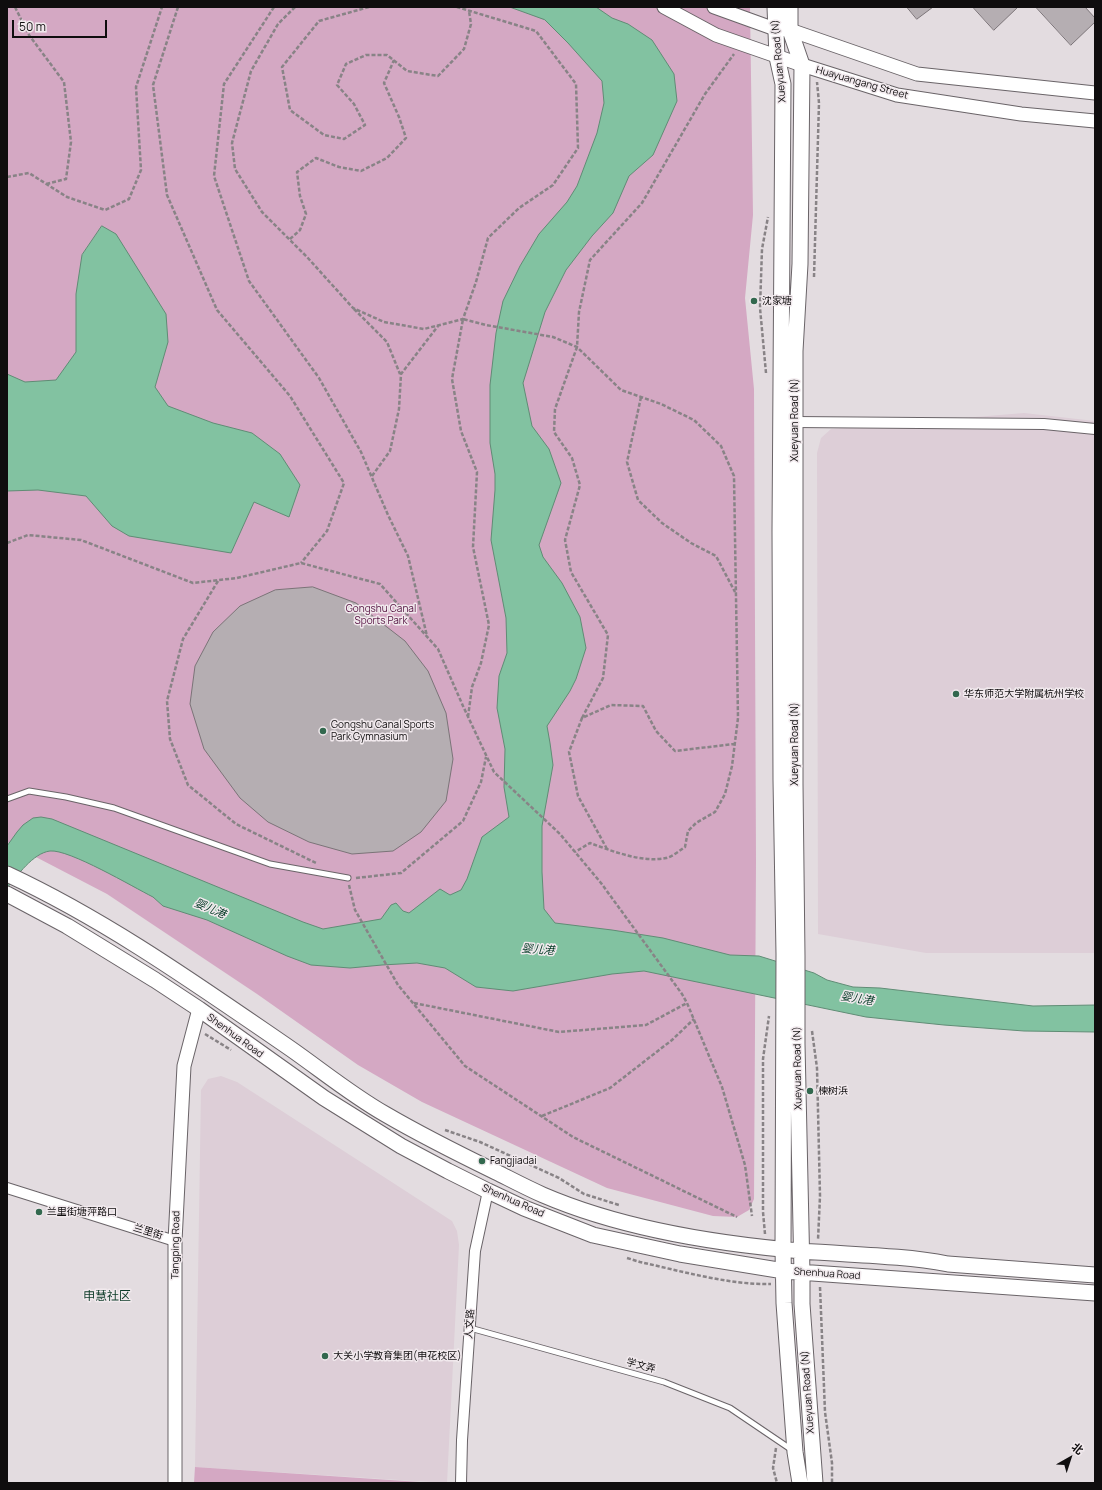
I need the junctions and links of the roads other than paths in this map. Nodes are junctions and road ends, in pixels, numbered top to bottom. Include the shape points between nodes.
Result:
1 (664, 7) edge
2 (714, 7) edge
3 (775, 7) edge
4 (790, 7) edge
5 (782, 29) junction
6 (777, 57) junction
7 (802, 66) junction
8 (1095, 93) edge
9 (1095, 121) edge
10 (795, 422) junction
11 (1095, 429) edge
12 (7, 799) edge
13 (7, 874) edge
14 (348, 878) road end
15 (8, 895) edge
16 (791, 954) junction
17 (199, 1009) junction
18 (7, 1188) edge
19 (488, 1191) junction
20 (175, 1240) junction
21 (783, 1249) junction
22 (801, 1250) junction
23 (802, 1273) junction
24 (1095, 1275) edge
25 (784, 1278) junction
26 (1095, 1293) edge
27 (470, 1328) junction
28 (794, 1452) junction
29 (175, 1483) edge
30 (461, 1483) edge
31 (800, 1483) edge
32 (815, 1483) edge

1 - 6 street, Huayuangang Street via 716,35
2 - 5 street
3 - 5 main road, Xueyuan Road (N)
4 - 5 main road, Xueyuan Road (N)
5 - 6 main road, Xueyuan Road (N)
5 - 7 main road, Xueyuan Road (N)
5 - 8 street via 917,74
6 - 7 street, Huayuangang Street
6 - 16 main road, Xueyuan Road (N) via 783,84 781,773
7 - 9 street, Huayuangang Street via 897,95 1021,114
7 - 10 main road, Xueyuan Road (N)
10 - 11 street via 1044,424
10 - 16 main road, Xueyuan Road (N) via 795,784
12 - 14 lane via 29,791 100,804 270,864
13 - 21 main road, Shenhua Road via 60,900 161,960 383,1113 458,1154 543,1195 582,1209 672,1232
15 - 17 main road, Shenhua Road via 67,926
16 - 21 main road, Xueyuan Road (N) via 783,1009
16 - 22 main road, Xueyuan Road (N) via 797,1044
17 - 19 main road, Shenhua Road via 324,1098 435,1164
17 - 20 street, Tangping Road via 184,1066
18 - 20 street, 兰里街
19 - 25 main road, Shenhua Road via 594,1235
19 - 27 street, 人文路 via 475,1251
20 - 29 street, Tangping Road
21 - 22 main road, Shenhua Road
21 - 25 main road, Xueyuan Road (N)
22 - 23 main road, Xueyuan Road (N)
22 - 24 main road, Shenhua Road
23 - 25 main road, Shenhua Road
23 - 26 main road, Shenhua Road
23 - 32 main road, Xueyuan Road (N)
25 - 28 main road, Xueyuan Road (N)
27 - 28 lane, 学文弄 via 664,1382 730,1408
27 - 30 street, 人文路
28 - 31 main road, Xueyuan Road (N)

